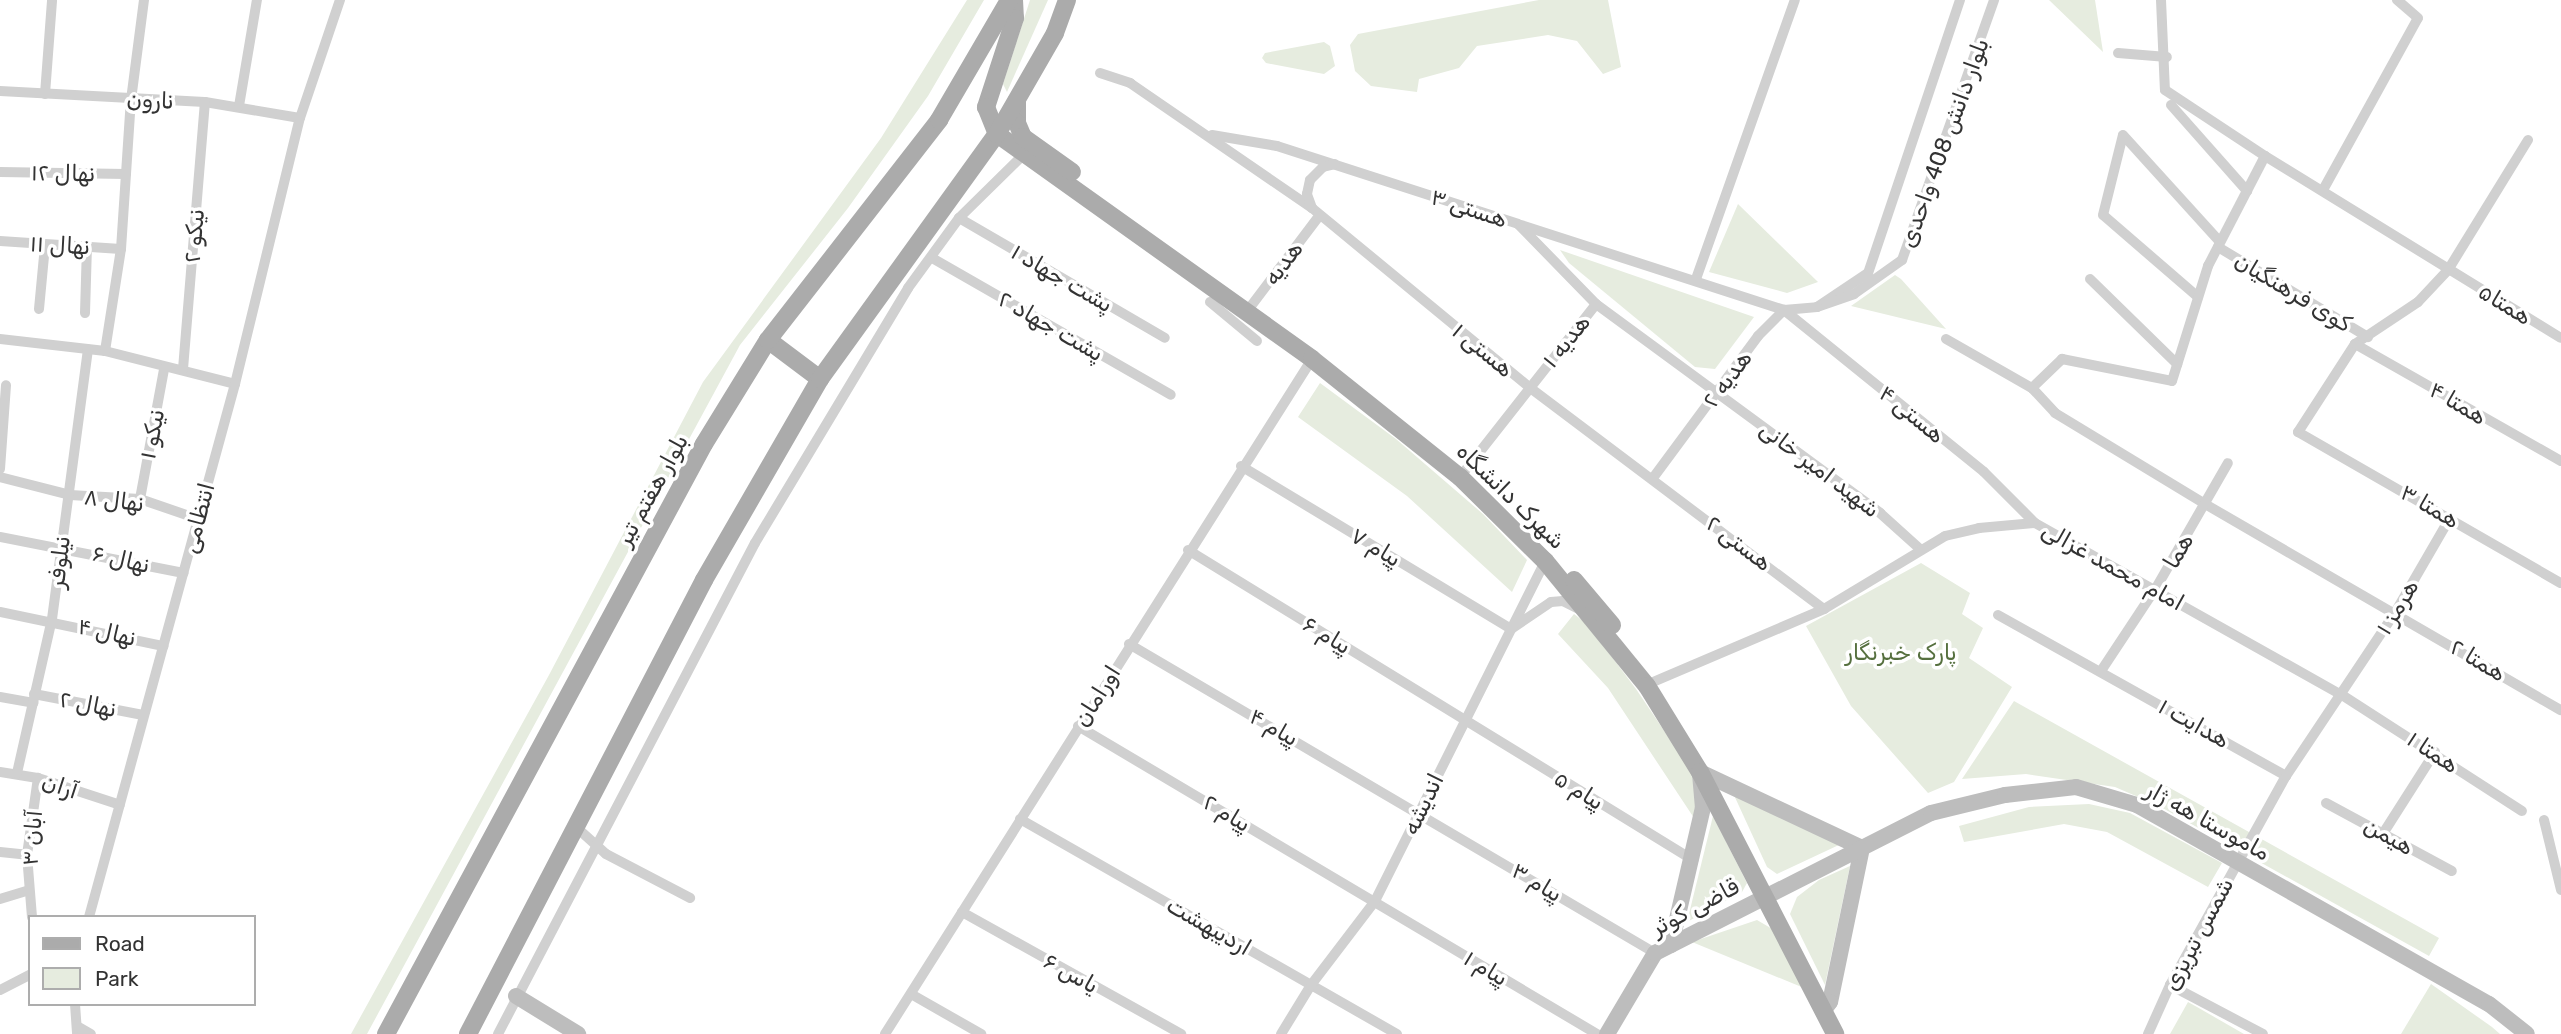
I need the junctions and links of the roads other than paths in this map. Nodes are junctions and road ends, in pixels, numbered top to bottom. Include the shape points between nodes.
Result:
1 (52, 0) edge
2 (144, 0) edge
3 (257, 0) edge
4 (340, 0) edge
5 (1011, 0) edge
6 (1067, 0) edge
7 (1796, 0) edge
8 (1960, 0) edge
9 (1994, 0) edge
10 (2161, 0) edge
11 (2397, 0) edge
12 (2118, 53) dead end
13 (2167, 57) junction
14 (1100, 73) dead end
15 (0, 91) edge
16 (45, 94) junction
17 (131, 100) junction
18 (1017, 100) junction
19 (205, 102) junction
20 (2171, 105) dead end
21 (239, 106) junction
22 (300, 118) junction
23 (997, 134) junction
24 (1209, 134) junction
25 (2528, 140) dead end
26 (2265, 156) junction
27 (1029, 159) junction
28 (1335, 164) junction
29 (0, 172) edge
30 (126, 174) junction
31 (2323, 190) junction
32 (2247, 191) junction
33 (1315, 212) junction
34 (959, 218) junction
35 (1518, 224) junction
36 (0, 241) edge
37 (2219, 244) junction
38 (46, 246) junction
39 (87, 246) junction
40 (121, 249) junction
41 (932, 258) junction
42 (2448, 270) junction
43 (1696, 279) junction
44 (2090, 279) dead end
45 (2198, 297) junction
46 (1210, 302) dead end
47 (1596, 304) junction
48 (1250, 306) junction
49 (1817, 307) junction
50 (39, 309) dead end
51 (1784, 310) junction
52 (85, 313) dead end
53 (2368, 337) junction
54 (1165, 338) dead end
55 (2561, 338) edge
56 (0, 339) edge
57 (1946, 339) dead end
58 (768, 340) junction
59 (1257, 341) dead end
60 (2355, 344) junction
61 (88, 349) junction
62 (104, 351) junction
63 (1312, 359) junction
64 (2177, 364) junction
65 (164, 369) junction
66 (183, 369) junction
67 (820, 379) junction
68 (234, 384) junction
69 (6, 385) dead end
70 (1529, 387) junction
71 (2032, 388) junction
72 (1717, 392) junction
73 (1171, 395) dead end
74 (2561, 461) edge
75 (2228, 463) dead end
76 (1241, 466) junction
77 (0, 469) edge
78 (1463, 472) junction
79 (0, 477) edge
80 (1653, 478) junction
81 (69, 495) junction
82 (140, 499) junction
83 (2205, 504) junction
84 (2450, 518) junction
85 (198, 519) junction
86 (2035, 523) junction
87 (0, 537) edge
88 (60, 545) junction
89 (1188, 550) junction
90 (1920, 550) junction
91 (1545, 561) junction
92 (183, 573) junction
93 (2561, 583) edge
94 (2156, 589) junction
95 (1825, 609) junction
96 (2396, 611) junction
97 (0, 612) edge
98 (1585, 612) junction
99 (1998, 615) dead end
100 (52, 619) junction
101 (1511, 629) junction
102 (1129, 644) junction
103 (163, 646) junction
104 (2101, 671) junction
105 (1652, 683) junction
106 (2342, 695) junction
107 (0, 697) edge
108 (34, 698) junction
109 (2561, 710) edge
110 (143, 715) junction
111 (1465, 719) junction
112 (1078, 726) junction
113 (2435, 752) junction
114 (0, 772) edge
115 (17, 773) junction
116 (1706, 774) junction
117 (2286, 776) junction
118 (38, 778) junction
119 (2326, 803) dead end
120 (120, 805) junction
121 (1420, 811) junction
122 (2522, 811) dead end
123 (1020, 819) junction
124 (2544, 820) dead end
125 (576, 827) junction
126 (2384, 832) junction
127 (599, 847) junction
128 (1862, 848) junction
129 (0, 852) edge
130 (27, 855) junction
131 (1693, 860) junction
132 (2237, 862) junction
133 (2452, 872) dead end
134 (2561, 890) edge
135 (1770, 893) junction
136 (30, 894) junction
137 (690, 898) dead end
138 (0, 899) edge
139 (1376, 901) junction
140 (961, 912) junction
141 (32, 915) edge
142 (90, 915) edge
143 (1671, 945) junction
144 (1655, 953) junction
145 (28, 976) edge
146 (1311, 985) junction
147 (2170, 985) junction
148 (0, 990) edge
149 (911, 994) junction
150 (516, 996) junction
151 (75, 1006) edge
152 (1827, 1006) junction
153 (77, 1030) edge
154 (91, 1034) edge
155 (386, 1034) edge
156 (468, 1034) edge
157 (498, 1034) edge
158 (578, 1034) edge
159 (885, 1034) edge
160 (981, 1034) edge
161 (1181, 1034) edge
162 (1281, 1034) edge
163 (1397, 1034) edge
164 (1597, 1034) edge
165 (1607, 1034) edge
166 (1835, 1034) edge
167 (1846, 1034) edge
168 (2148, 1034) edge
169 (2263, 1034) edge
170 (2527, 1034) edge

1 - 16 street
2 - 17 street
3 - 21 street
4 - 22 street, انتظامی
5 - 23 main road via 1015,18 985,107
5 - 58 main road, بلوار هفتم تیر via 939,120
6 - 18 main road via 1055,33
7 - 43 street
8 - 49 street, بلوار دانش 408 واحدی via 1868,273
9 - 49 street, بلوار دانش 408 واحدی via 1902,260 1854,294
10 - 13 street
11 - 31 street via 2418,18
12 - 13 street
13 - 26 street, همتا۵ via 2165,90
14 - 24 street, هستی ۱ via 1130,83
15 - 16 street, نارون
16 - 17 street, نارون
17 - 19 street, نارون
17 - 30 street
18 - 23 main road
18 - 48 main road via 1017,123 1023,136
19 - 21 street, نارون
19 - 66 street, نیکو ۲
20 - 32 street
21 - 22 street, نارون
22 - 68 street, انتظامی
23 - 27 main road, شهرک دانشگاه
23 - 67 main road
24 - 28 street, هستی ۳ via 1277,146
24 - 33 street, هستی ۱
25 - 42 street
26 - 31 street, همتا۵
26 - 32 street
27 - 34 street
27 - 48 main road, شهرک دانشگاه
28 - 33 street via 1323,167 1310,180 1307,194
28 - 35 street, هستی ۳
29 - 30 street, نهال ۱۲
30 - 40 street
31 - 42 street, همتا۵
32 - 37 street
33 - 48 street, هدیه
33 - 70 street, هستی ۱
34 - 41 street
34 - 54 street, پشت جهاد ۱
35 - 43 street
35 - 47 street, هستی ۳
36 - 38 street, نهال ۱۱
37 - 45 street
37 - 45 street, کوی فرهنگیان via 2123,135 2103,215
37 - 53 street, کوی فرهنگیان
38 - 39 street, نهال ۱۱
38 - 50 street
39 - 40 street, نهال ۱۱
39 - 52 street
40 - 62 street
41 - 73 street, پشت جهاد ۲
41 - 127 street via 908,288 755,543
42 - 53 street via 2418,302
42 - 55 street, همتا۵
43 - 51 street
44 - 64 street
45 - 64 street
46 - 59 street
47 - 70 street, هدیه ۱
47 - 72 street, هستی ۳
48 - 63 main road, شهرک دانشگاه
48 - 78 main road
49 - 51 street
51 - 72 street, هدیه ۲
51 - 86 street, هستی ۴ via 1984,472
53 - 60 street
56 - 61 street
57 - 71 street, همتا ۲
58 - 67 main road
58 - 155 main road, بلوار هفتم تیر via 691,468
60 - 74 street, همتا ۴
60 - 84 street, همتا ۳ via 2298,432
61 - 62 street
61 - 81 street, نیلوفر
62 - 65 street
63 - 76 street, اورامان
63 - 78 main road, شهرک دانشگاه
64 - 71 street via 2172,381 2062,359
65 - 66 street
65 - 82 street, نیکو ۱
66 - 68 street
67 - 125 main road via 704,580
68 - 85 street, انتظامی
69 - 77 street
70 - 78 street, هدیه ۱
70 - 80 street, هستی ۱
71 - 83 street, همتا ۲ via 2055,413
72 - 80 street, هدیه ۲
72 - 90 street, شهید امیر خانی via 1880,513
75 - 83 street, هما
76 - 89 street, اورامان
76 - 101 street, پیام ۷
78 - 91 main road, شهرک دانشگاه
78 - 105 main road via 1544,545
79 - 81 street, نهال ۸
80 - 95 street, هستی ۲
81 - 82 street, نهال ۸
81 - 88 street, نیلوفر
82 - 85 street, نهال ۸
83 - 94 street, هما
83 - 96 street, همتا ۲
84 - 93 street, همتا ۳
84 - 96 street, هرمز ۱
85 - 92 street, انتظامی
86 - 90 street, امام محمد غزالی via 1979,528
86 - 94 street, امام محمد غزالی
87 - 88 street, نهال ۶
88 - 92 street, نهال ۶
88 - 100 street, نیلوفر
89 - 102 street, اورامان
89 - 111 street, پیام ۶
90 - 95 street, امام محمد غزالی
91 - 98 main road, شهرک دانشگاه
91 - 101 street, اندیشه
92 - 103 street, انتظامی
94 - 104 street, هما
94 - 106 street, امام محمد غزالی
95 - 105 street, امام محمد غزالی
96 - 106 street, هرمز ۱
96 - 109 street, همتا ۲
97 - 100 street, نهال ۴
98 - 101 street via 1563,601 1551,602
98 - 105 main road, شهرک دانشگاه
99 - 104 street, هدایت ۱
100 - 103 street, نهال ۴
100 - 108 street, نیلوفر
101 - 111 street, اندیشه
102 - 112 street, اورامان
102 - 121 street, پیام ۴
103 - 110 street, انتظامی
104 - 117 street, هدایت ۱
105 - 116 main road, شهرک دانشگاه
106 - 113 street, همتا ۱
106 - 117 street, شمس تبریزی
107 - 108 street, نهال ۲
108 - 110 street, نهال ۲
108 - 115 street, نیلوفر
110 - 120 street, انتظامی
111 - 121 street, اندیشه
111 - 131 street, پیام ۵
112 - 123 street, اورامان
112 - 139 street, پیام ۲
113 - 122 street, همتا ۱
113 - 126 street
114 - 115 street, آران
115 - 118 street, آران
116 - 128 main road
116 - 131 main road
116 - 135 main road, شهرک دانشگاه
117 - 132 street, شمس تبریزی
118 - 120 street, آران
118 - 130 street, آبان ۳
119 - 126 street, هیمن
120 - 142 street, انتظامی
121 - 139 street, اندیشه
121 - 144 street, پیام ۳
123 - 140 street, اورامان
123 - 146 street, اردیبهشت
124 - 134 street
125 - 127 street
125 - 156 main road
126 - 133 street, هیمن
127 - 137 street
127 - 150 street
128 - 132 main road, ماموستا هه ژار via 1931,813 2005,795 2076,787 2137,805
128 - 135 main road, ماموستا هه ژار
128 - 152 main road
129 - 130 street
130 - 136 street, آبان ۳
131 - 143 main road
132 - 147 street, شمس تبریزی
132 - 170 main road, ماموستا هه ژار via 2489,1004
135 - 143 main road, قاضی کوثر
135 - 152 main road, شهرک دانشگاه
136 - 138 street
136 - 141 street, آبان ۳
139 - 146 street, اندیشه
139 - 164 street, پیام ۱
140 - 149 street, اورامان
140 - 161 street, یاس ۶
143 - 144 main road, قاضی کوثر
144 - 165 main road, قاضی کوثر
145 - 148 street
146 - 162 street, اندیشه
146 - 163 street, اردیبهشت
147 - 168 street, شمس تبریزی
147 - 169 street
149 - 159 street, اورامان
149 - 160 street
150 - 157 street
150 - 158 main road
151 - 153 street
152 - 166 main road, شهرک دانشگاه
152 - 167 main road
153 - 154 street

